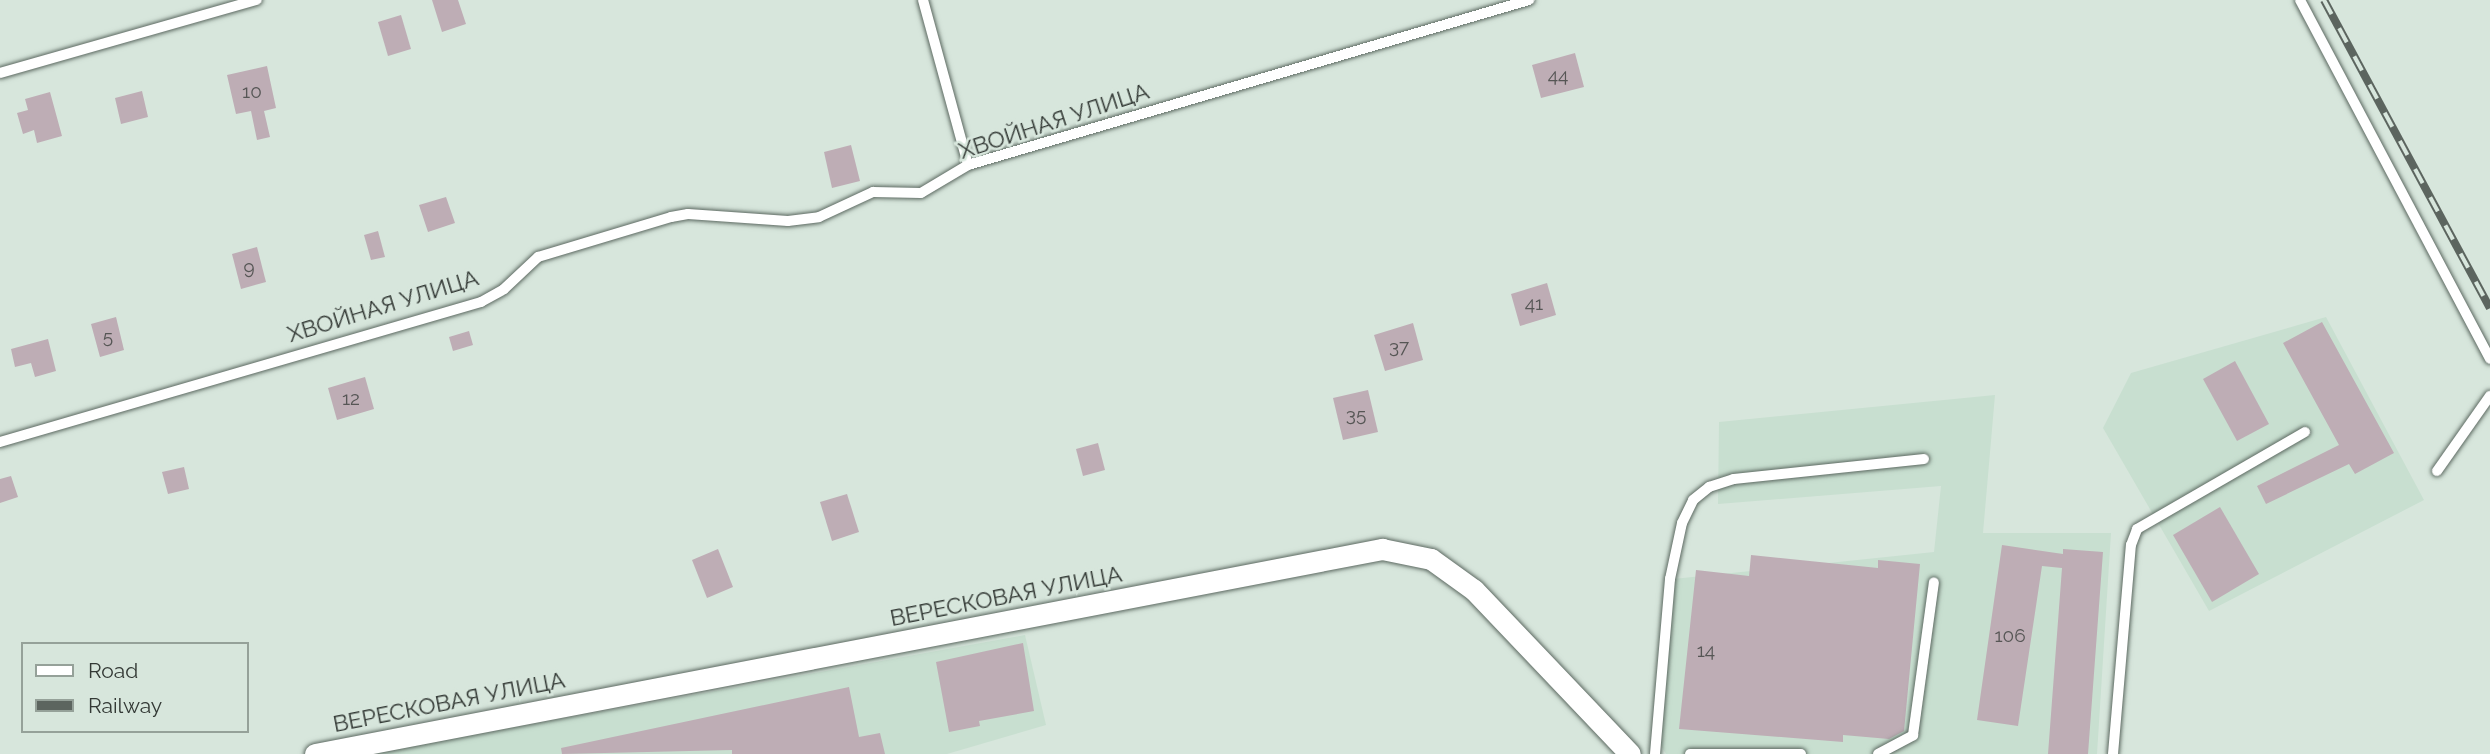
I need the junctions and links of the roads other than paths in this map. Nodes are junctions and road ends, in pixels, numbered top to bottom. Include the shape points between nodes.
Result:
1 (257, 0) edge
2 (923, 0) edge
3 (1529, 0) edge
4 (2300, 0) edge
5 (0, 73) edge
6 (968, 165) junction
7 (2490, 359) edge
8 (2490, 396) edge
9 (2305, 432) dead end
10 (0, 442) edge
11 (1924, 459) dead end
12 (2437, 471) dead end
13 (1934, 582) dead end
14 (315, 754) edge
15 (1630, 754) edge
16 (1655, 754) edge
17 (1690, 754) edge
18 (1801, 754) edge
19 (1878, 754) edge
20 (2112, 754) edge

1 - 5 lane
2 - 6 lane
3 - 6 lane, ХВОЙНАЯ УЛИЦА
4 - 7 lane
6 - 10 lane, ХВОЙНАЯ УЛИЦА via 921,193 862,194 819,217 788,221 688,214 671,217 538,257 504,289 481,302
8 - 12 lane
9 - 20 lane via 2137,528
11 - 16 lane via 1734,479 1709,487 1693,500 1682,523 1670,579
13 - 19 lane via 1913,735
14 - 15 street, ВЕРЕСКОВАЯ УЛИЦА via 1382,549 1431,559 1475,590
17 - 18 lane

